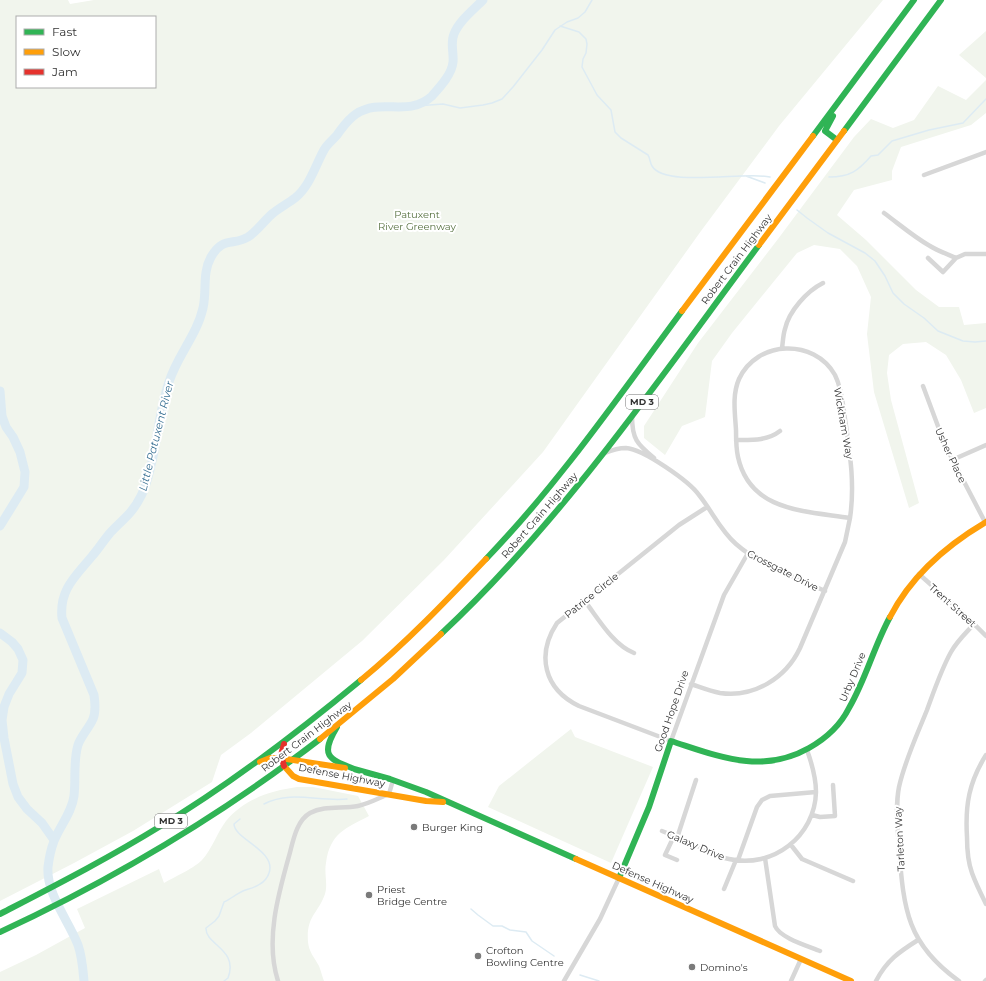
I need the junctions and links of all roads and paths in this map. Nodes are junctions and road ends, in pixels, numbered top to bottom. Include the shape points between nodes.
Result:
1 (914, 0) edge
2 (941, 0) edge
3 (851, 84) junction
4 (837, 140) junction
5 (986, 152) edge
6 (924, 175) dead end
7 (884, 213) dead end
8 (986, 254) edge
9 (928, 258) dead end
10 (956, 258) junction
11 (986, 260) edge
12 (823, 283) dead end
13 (782, 348) junction
14 (923, 386) dead end
15 (632, 416) junction
16 (780, 431) dead end
17 (736, 440) junction
18 (986, 445) edge
19 (604, 453) junction
20 (952, 460) junction
21 (660, 463) junction
22 (707, 507) junction
23 (850, 518) junction
24 (985, 522) edge
25 (748, 553) junction
26 (919, 574) junction
27 (825, 591) junction
28 (584, 600) junction
29 (974, 624) junction
30 (986, 636) edge
31 (634, 653) dead end
32 (691, 684) junction
33 (339, 724) junction
34 (671, 741) junction
35 (284, 743) junction
36 (807, 750) junction
37 (986, 755) edge
38 (280, 758) junction
39 (294, 759) junction
40 (258, 762) junction
41 (284, 766) junction
42 (356, 770) junction
43 (393, 780) junction
44 (696, 780) dead end
45 (833, 785) dead end
46 (816, 792) junction
47 (389, 794) junction
48 (448, 802) junction
49 (812, 815) junction
50 (662, 831) dead end
51 (675, 837) junction
52 (791, 845) junction
53 (765, 858) junction
54 (677, 860) dead end
55 (737, 860) junction
56 (619, 878) junction
57 (853, 881) dead end
58 (724, 889) dead end
59 (986, 904) edge
60 (0, 914) edge
61 (0, 932) edge
62 (918, 940) junction
63 (820, 952) dead end
64 (800, 959) junction
65 (278, 981) edge
66 (564, 981) edge
67 (791, 981) edge
68 (851, 981) edge
69 (876, 981) edge
70 (959, 981) edge

1 - 3 main road, Robert Crain Highway / MD 3
2 - 4 main road, Robert Crain Highway / MD 3
3 - 4 main road via 826,128 826,132
3 - 35 main road, Robert Crain Highway / MD 3 via 534,506 463,585 418,630 354,687
4 - 15 main road, Robert Crain Highway / MD 3
5 - 6 street
7 - 10 street via 931,247
8 - 10 street via 965,254
8 - 11 street
9 - 10 street via 943,272
12 - 13 street via 810,290 790,316
13 - 17 street, Wickham Way via 761,355 751,362 739,379 734,400
13 - 23 street, Wickham Way via 794,348 813,354 821,359 835,376 842,400 852,472
14 - 20 street, Usher Place
15 - 19 main road, Robert Crain Highway / MD 3
15 - 21 street, Crossgate Drive via 635,440
16 - 17 street via 765,439
17 - 23 street, Wickham Way via 743,472 755,490 764,497 787,508
18 - 20 street
19 - 21 street, Crossgate Drive via 625,448
19 - 33 main road, Robert Crain Highway / MD 3 via 550,520 478,598 402,671
20 - 24 street, Usher Place
21 - 22 street, Crossgate Drive via 694,488
22 - 25 street, Crossgate Drive via 735,543
22 - 28 street, Patrice Circle via 679,525
23 - 27 street, Wickham Way via 845,542
24 - 26 main road, Urby Drive via 951,544
25 - 27 street, Crossgate Drive
25 - 32 street, Good Hope Drive via 724,595
26 - 29 street, Trent Street
26 - 36 main road, Urby Drive via 885,625 848,713 829,735
27 - 32 street, Wickham Way via 797,656 785,671 769,684 750,691 730,694
28 - 31 street via 618,643
28 - 34 street, Patrice Circle via 557,623 548,639 546,668 555,688 579,706
29 - 30 street, Trent Street
29 - 62 street, Tarleton Way via 960,639 945,663 907,760 899,789 897,823 902,887 907,915
32 - 34 street, Good Hope Drive
33 - 39 main road, Robert Crain Highway / MD 3
33 - 42 main road via 328,743 327,752 331,758
34 - 36 main road, Urby Drive via 725,758 754,762 779,760
34 - 56 main road, Good Hope Drive via 649,807
35 - 38 main road
35 - 40 main road, Robert Crain Highway / MD 3
36 - 46 street, Galaxy Drive via 814,772
37 - 59 street via 972,782 966,815 972,871
38 - 39 main road, Defense Highway
38 - 40 main road, Defense Highway
38 - 41 main road
39 - 41 main road, Robert Crain Highway / MD 3
39 - 42 main road, Defense Highway
40 - 60 main road, Robert Crain Highway / MD 3 via 138,841
41 - 47 main road, Defense Highway via 293,776 299,778
41 - 61 main road, Robert Crain Highway / MD 3 via 148,856 89,889
42 - 43 main road, Defense Highway
43 - 47 street
43 - 48 main road, Defense Highway
44 - 51 street
45 - 49 street via 835,816
46 - 49 street, Galaxy Drive
46 - 55 street via 770,796 762,800
47 - 48 main road, Defense Highway
47 - 65 street via 359,806 317,810 301,822 295,835 276,907 273,946
48 - 56 main road, Defense Highway
49 - 52 street, Galaxy Drive
50 - 51 street, Galaxy Drive
51 - 54 street via 665,856
51 - 55 street, Galaxy Drive via 721,857
52 - 53 street, Galaxy Drive
52 - 57 street via 802,859
53 - 55 street, Galaxy Drive
53 - 63 street via 776,930
55 - 58 street
56 - 64 main road, Defense Highway
56 - 66 street via 600,919
62 - 69 street via 891,959
62 - 70 street, Tarleton Way via 937,963
64 - 67 street
64 - 68 main road, Defense Highway

